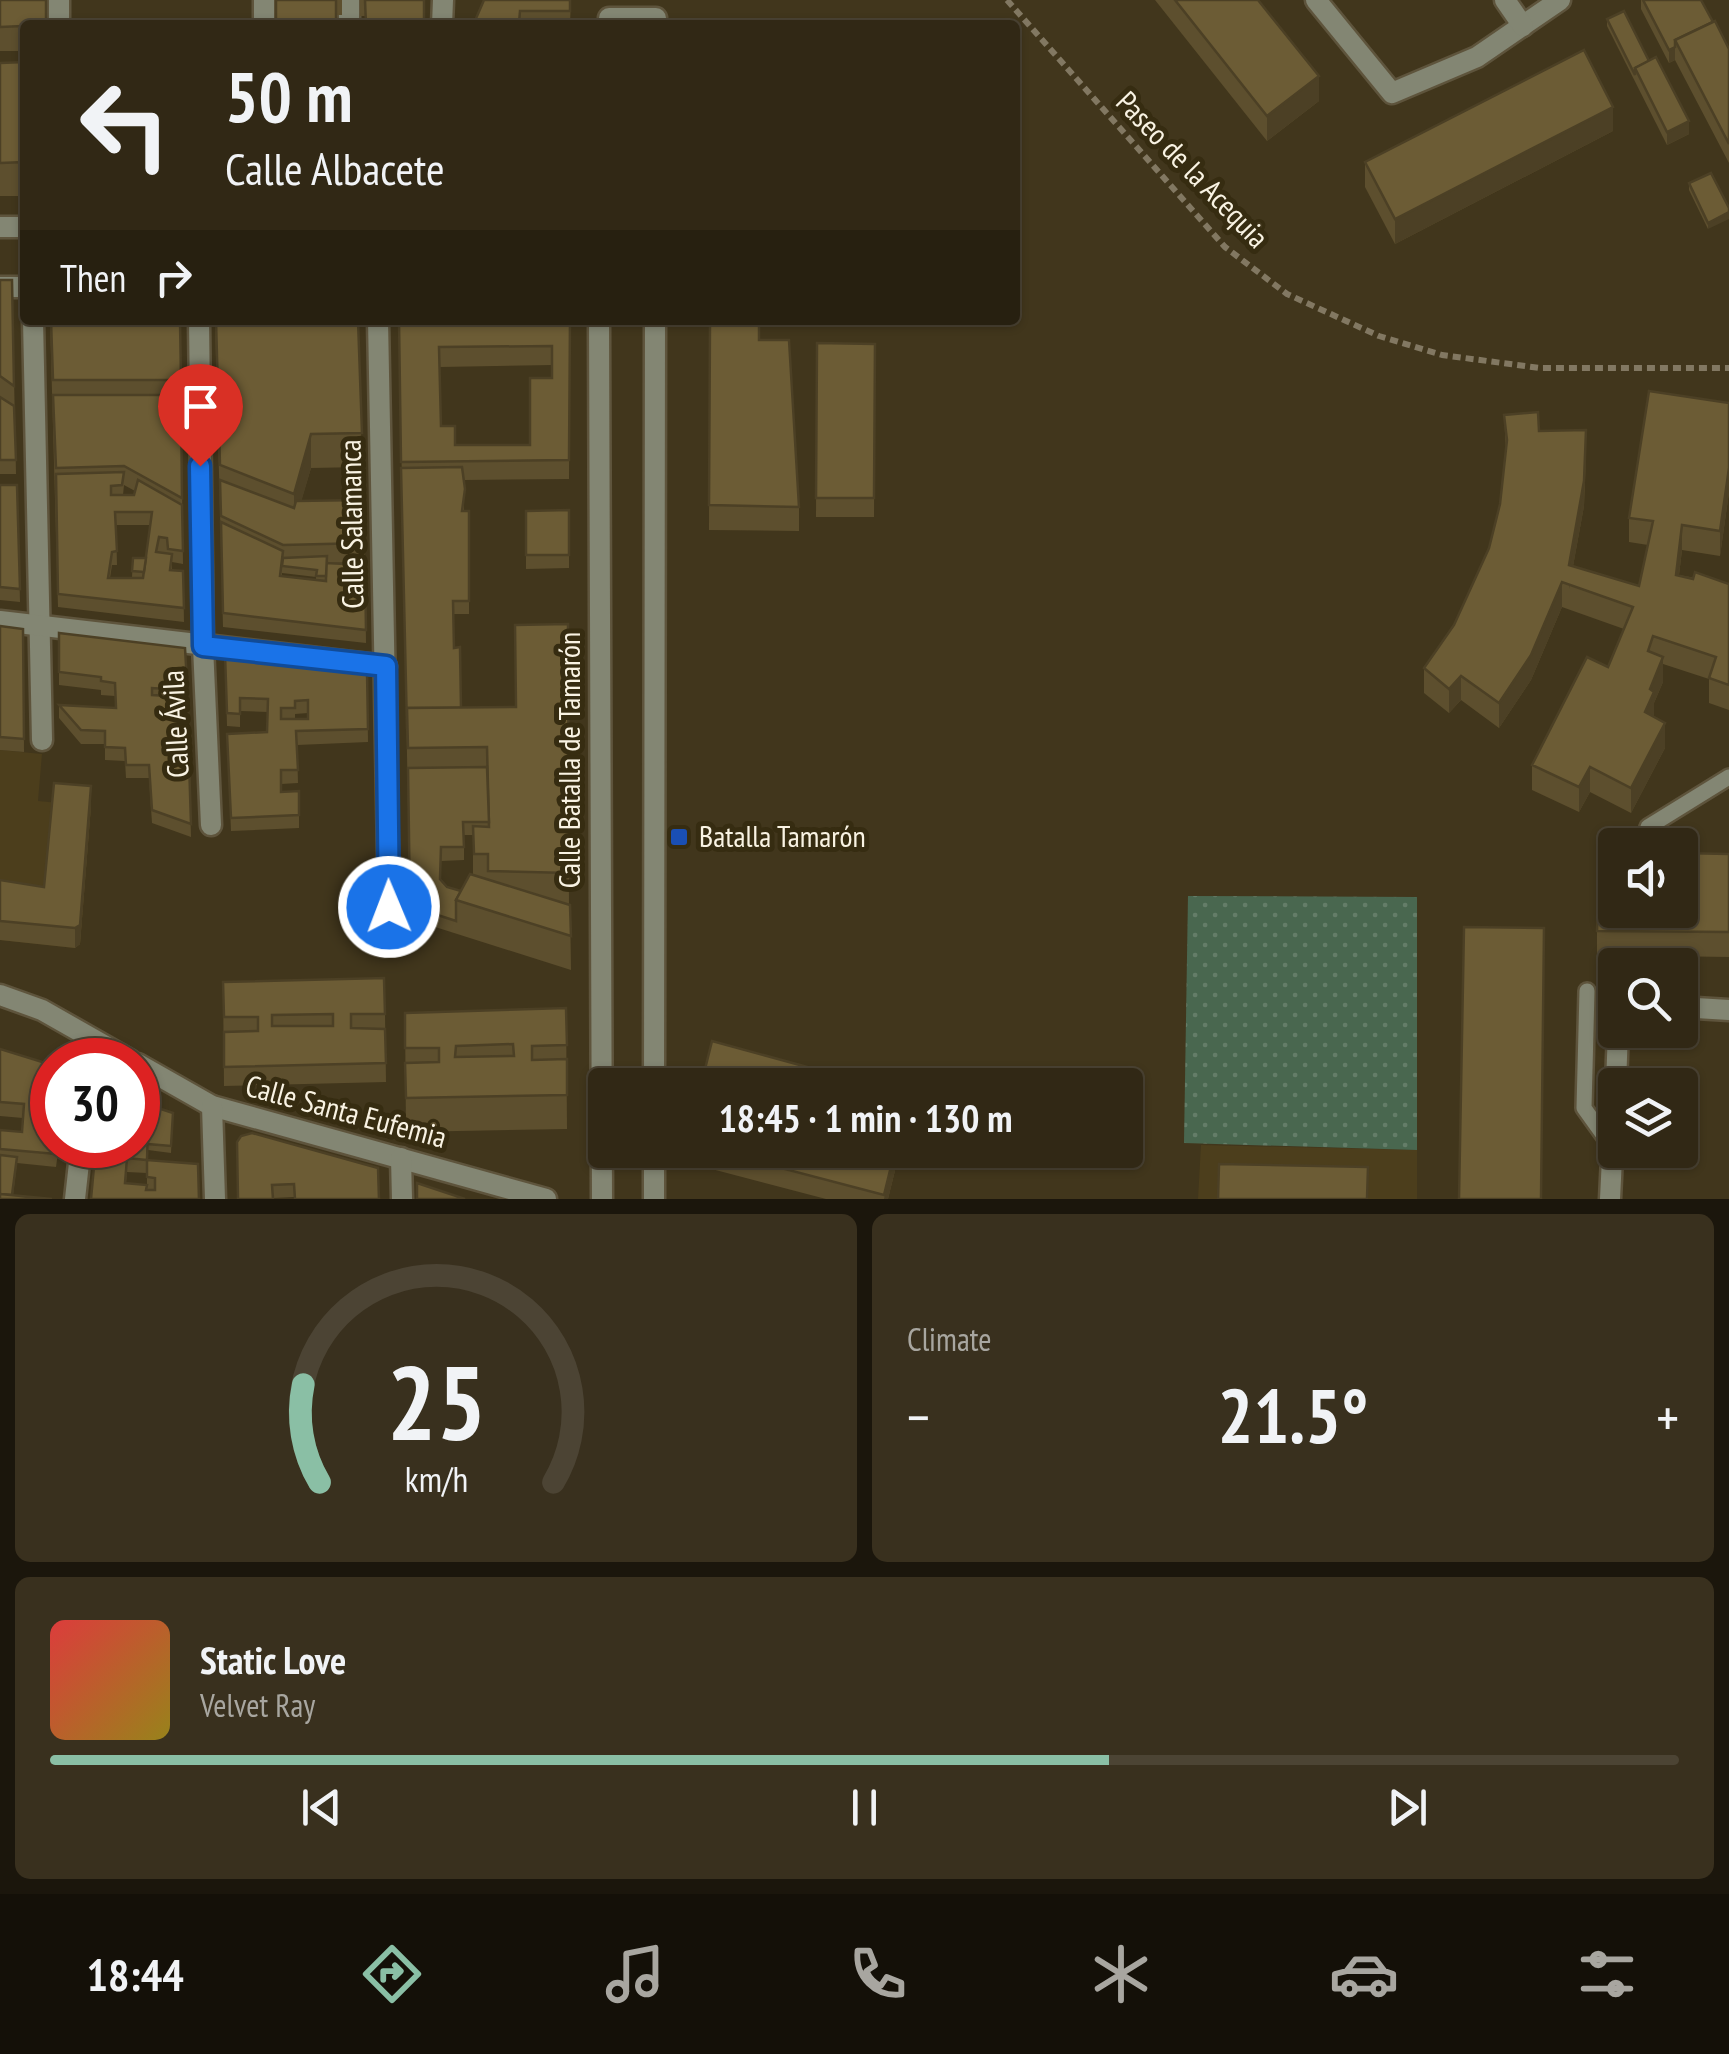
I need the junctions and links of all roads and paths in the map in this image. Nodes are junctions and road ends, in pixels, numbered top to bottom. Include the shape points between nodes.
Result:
1 (1008, 0) edge
2 (1316, 0) edge
3 (1505, 0) edge
4 (1560, 0) edge
5 (606, 14) edge
6 (656, 20) edge
7 (1523, 26) junction
8 (33, 325) edge
9 (199, 325) edge
10 (378, 325) edge
11 (599, 325) edge
12 (655, 325) edge
13 (1729, 368) edge
14 (0, 621) edge
15 (40, 626) junction
16 (203, 646) junction
17 (386, 666) junction
18 (42, 740) dead end
19 (1729, 777) edge
20 (211, 826) dead end
21 (1648, 827) dead end
22 (389, 907) dead end
23 (1588, 991) dead end
24 (0, 995) edge
25 (1698, 1009) edge
26 (1729, 1010) edge
27 (78, 1038) edge
28 (654, 1068) edge
29 (160, 1076) edge
30 (212, 1106) junction
31 (1598, 1128) edge
32 (401, 1158) junction
33 (79, 1168) edge
34 (654, 1168) edge
35 (1611, 1168) edge
36 (75, 1199) edge
37 (215, 1199) edge
38 (402, 1199) edge
39 (546, 1199) edge
40 (602, 1199) edge
41 (654, 1199) edge
42 (1610, 1199) edge

1 - 13 path, Paseo de la Acequia via 1225,247 1287,294 1442,356 1540,368
2 - 7 street via 1392,93 1477,57
3 - 7 street
4 - 7 street
5 - 6 street
8 - 15 street
9 - 16 street, Calle Ávila
10 - 17 street, Calle Salamanca
11 - 40 street, Calle Batalla de Tamarón
12 - 28 street
14 - 15 street
15 - 16 street
15 - 18 street
16 - 17 street
16 - 20 street, Calle Ávila
17 - 22 street, Calle Salamanca
19 - 21 lane
23 - 31 lane via 1584,1108
24 - 27 street via 42,1010
25 - 26 street
29 - 30 street, Calle Santa Eufemia
30 - 32 street, Calle Santa Eufemia
30 - 37 street
32 - 38 street
32 - 39 street, Calle Santa Eufemia
33 - 36 street
34 - 41 street
35 - 42 street

